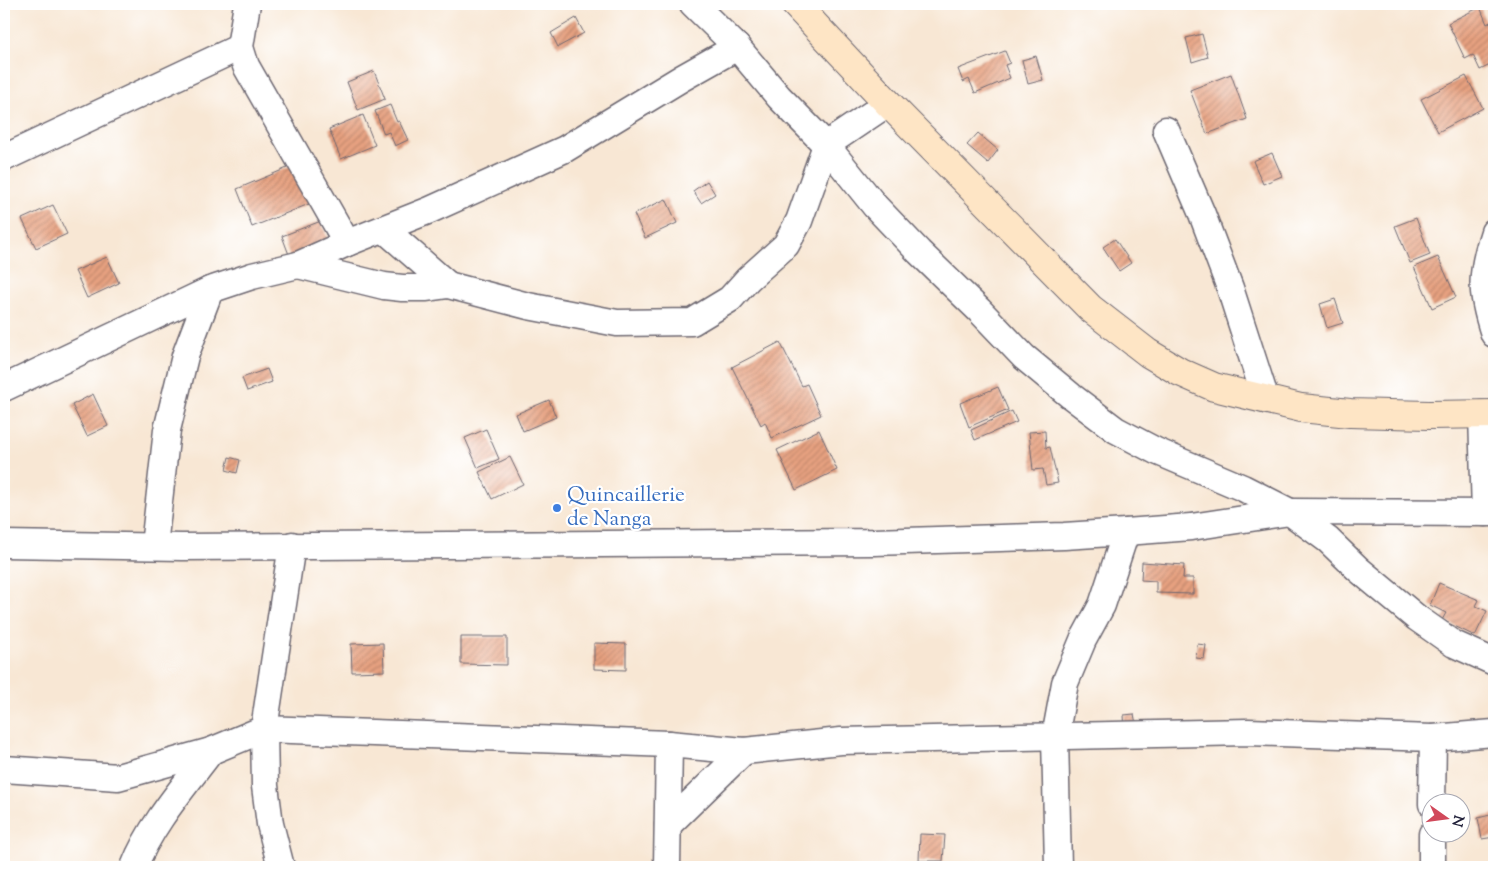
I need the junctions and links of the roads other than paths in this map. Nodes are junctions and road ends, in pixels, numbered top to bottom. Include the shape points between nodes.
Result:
1 (247, 4) edge
2 (693, 4) edge
3 (795, 4) edge
4 (240, 47) junction
5 (737, 47) junction
6 (888, 103) junction
7 (1166, 130) dead end
8 (826, 145) junction
9 (4, 158) edge
10 (384, 229) junction
11 (1494, 232) edge
12 (348, 243) junction
13 (298, 265) junction
14 (448, 285) junction
15 (210, 290) junction
16 (1494, 334) edge
17 (4, 388) edge
18 (1266, 400) junction
19 (1488, 414) edge
20 (1290, 512) junction
21 (1490, 513) edge
22 (1126, 532) junction
23 (4, 544) edge
24 (292, 545) junction
25 (154, 546) junction
26 (1494, 662) edge
27 (264, 729) junction
28 (1494, 733) edge
29 (1055, 737) junction
30 (1433, 738) junction
31 (669, 744) junction
32 (744, 750) junction
33 (211, 751) junction
34 (4, 769) edge
35 (1432, 794) edge
36 (668, 825) junction
37 (1432, 844) edge
38 (134, 867) edge
39 (280, 867) edge
40 (667, 867) edge
41 (1058, 867) edge
42 (1432, 867) edge

1 - 4 street
2 - 5 street
3 - 6 street
4 - 9 street
4 - 12 street via 246,66
5 - 8 street via 779,97
5 - 10 street via 566,149
6 - 8 street
6 - 18 street via 1090,308 1148,353 1180,372 1214,387
7 - 18 street via 1230,288
8 - 14 street via 799,220 786,245 730,299 692,322 617,324
8 - 20 street via 875,206 919,252 1024,357 1071,396 1116,430
10 - 12 street
10 - 14 street
11 - 16 street via 1482,278 1485,306
12 - 13 street
13 - 14 street via 384,286 427,288
13 - 15 street
15 - 17 street
15 - 25 street via 185,356 167,430
18 - 19 street via 1350,413
19 - 21 street
20 - 21 street
20 - 22 street via 1191,527
20 - 26 street via 1328,540 1417,618 1454,644
22 - 24 street via 874,542
22 - 29 street via 1102,605 1065,683
23 - 25 street
24 - 25 street
24 - 27 street
27 - 31 street
27 - 33 street
27 - 39 street via 268,814
28 - 30 street
29 - 30 street via 1248,732
29 - 32 street via 841,741
29 - 41 street
30 - 35 street
31 - 32 street
31 - 36 street
32 - 36 street
33 - 34 street via 118,777
33 - 38 street via 158,821
36 - 40 street
37 - 42 street

